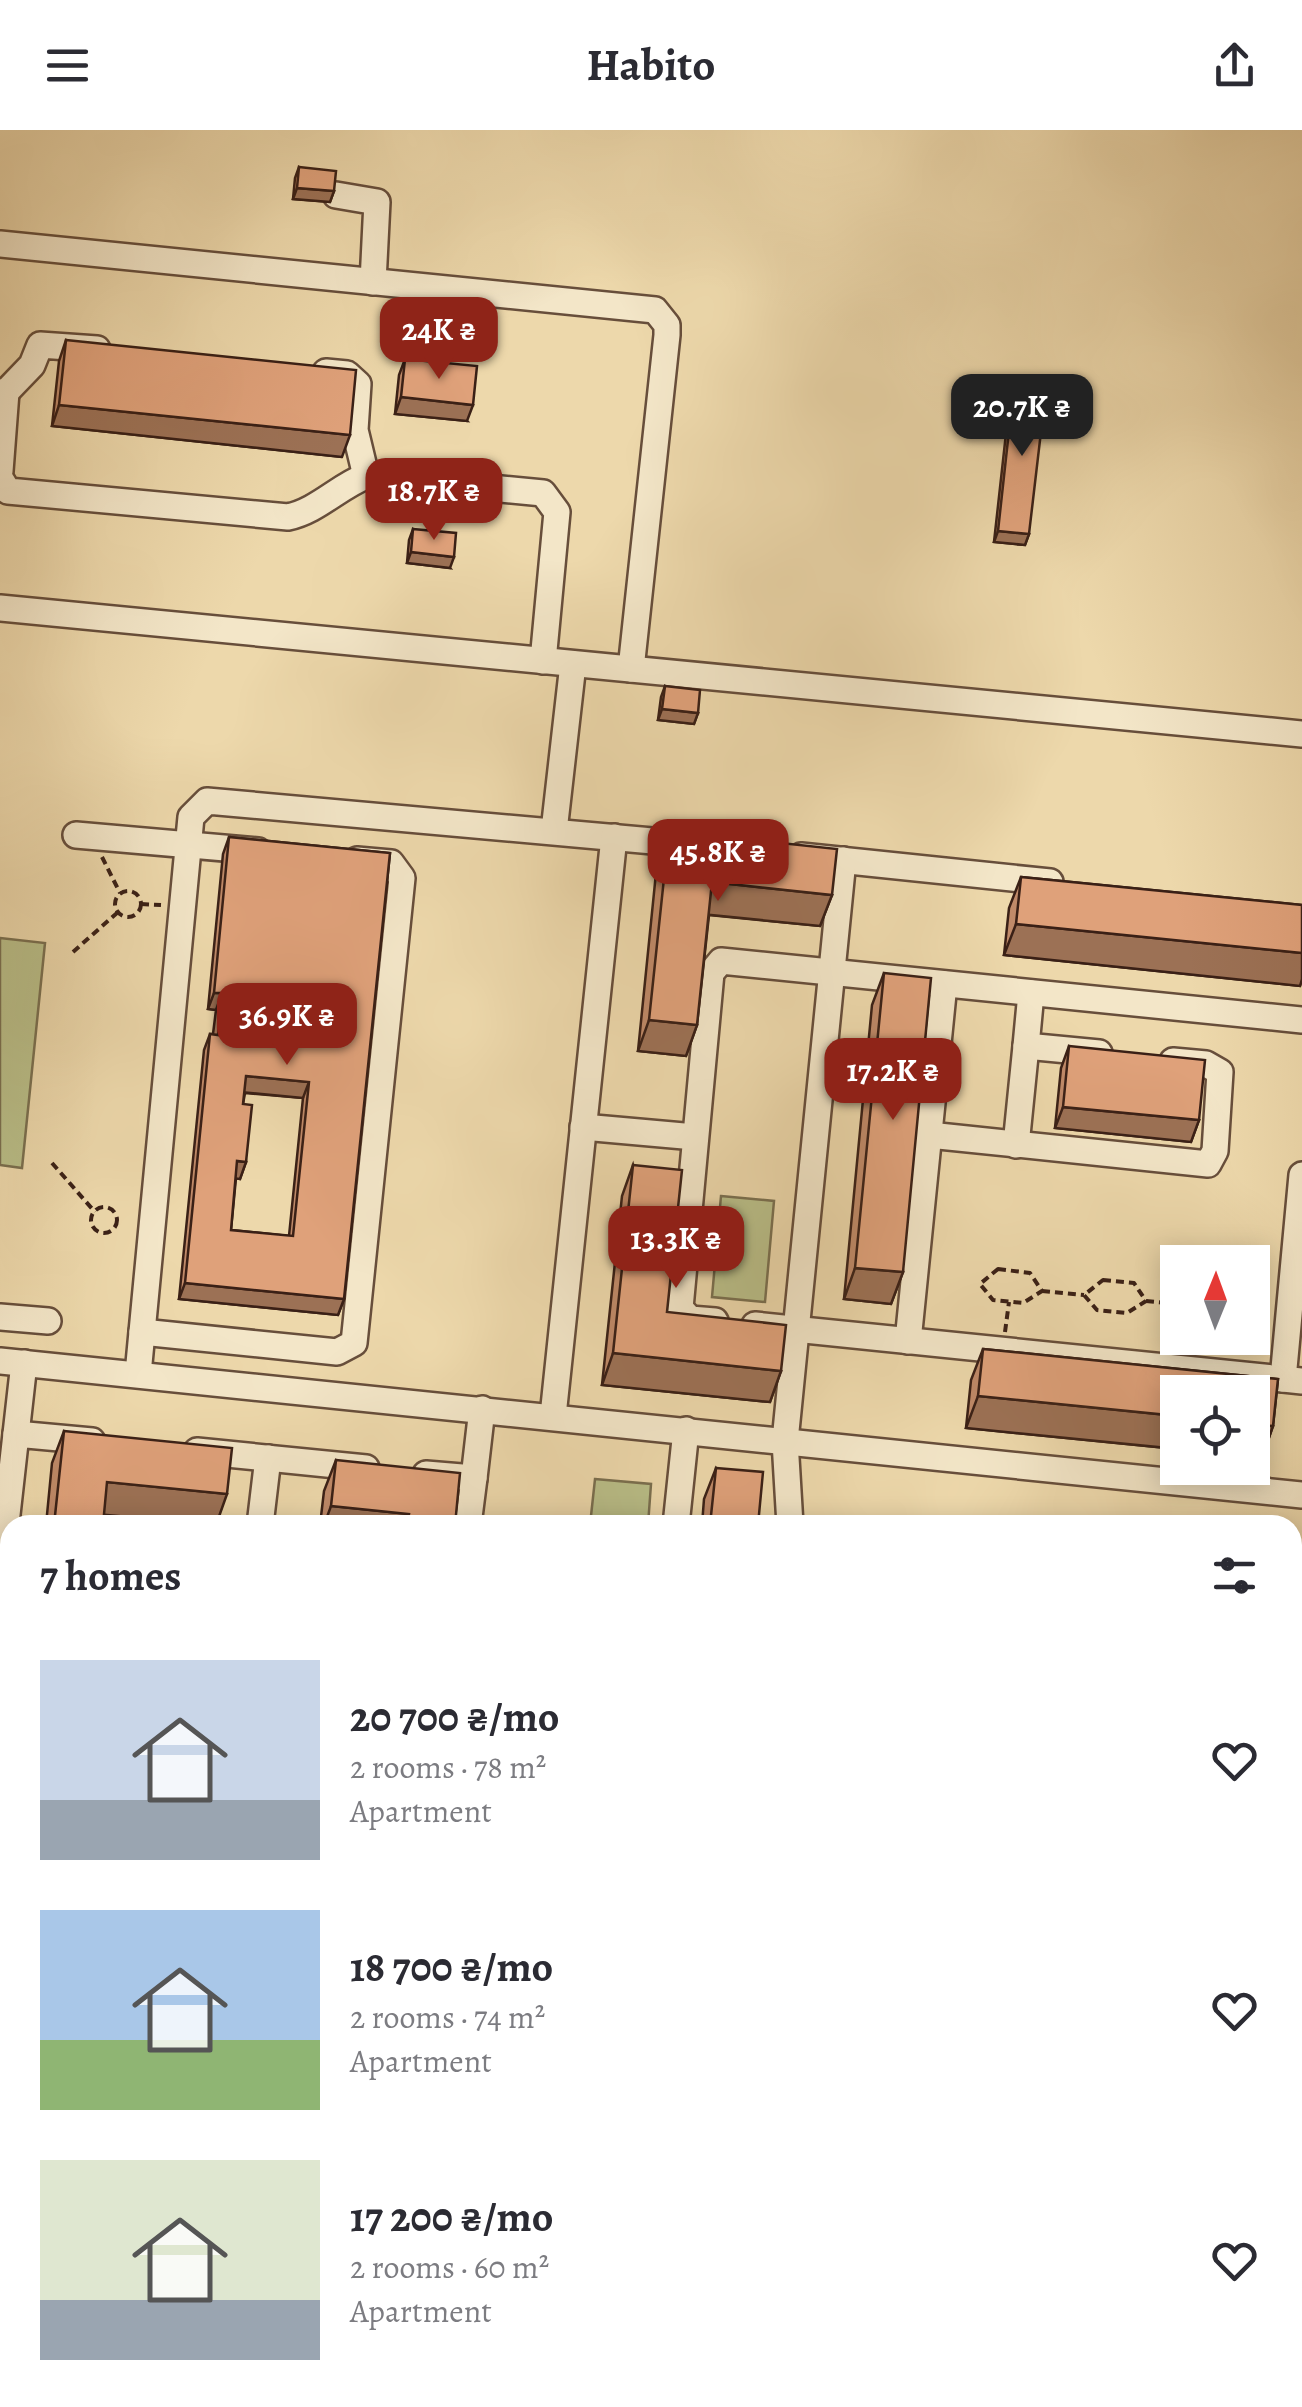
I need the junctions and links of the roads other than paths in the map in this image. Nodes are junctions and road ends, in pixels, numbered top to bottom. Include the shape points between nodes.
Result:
1 (336, 194) edge
2 (0, 244) edge
3 (373, 282) junction
4 (119, 351) edge
5 (308, 370) edge
6 (3, 392) edge
7 (0, 475) edge
8 (366, 476) junction
9 (0, 608) edge
10 (543, 661) junction
11 (572, 664) junction
12 (631, 670) junction
13 (1302, 734) edge
14 (554, 831) junction
15 (84, 836) road end
16 (614, 837) junction
17 (188, 845) junction
18 (723, 848) edge
19 (280, 853) edge
20 (775, 853) edge
21 (336, 858) edge
22 (843, 860) junction
23 (1085, 886) edge
24 (832, 973) junction
25 (944, 984) junction
26 (1031, 993) junction
27 (1302, 1020) edge
28 (1026, 1046) junction
29 (1116, 1055) edge
30 (1152, 1058) edge
31 (583, 1127) junction
32 (929, 1134) junction
33 (695, 1137) junction
34 (1016, 1145) junction
35 (1302, 1175) edge
36 (0, 1317) edge
37 (48, 1322) dead end
38 (796, 1330) junction
39 (142, 1332) junction
40 (908, 1341) junction
41 (12, 1362) edge
42 (138, 1374) junction
43 (1293, 1380) edge
44 (482, 1409) junction
45 (553, 1416) junction
46 (686, 1430) junction
47 (16, 1434) junction
48 (785, 1441) junction
49 (113, 1443) edge
50 (171, 1449) edge
51 (268, 1458) junction
52 (474, 1478) junction
53 (1302, 1495) edge
54 (7, 1515) edge
55 (261, 1515) edge
56 (469, 1515) edge
57 (677, 1515) edge
58 (789, 1515) edge

1 - 3 lane via 377,202
2 - 3 lane
3 - 12 lane via 656,310 663,317 667,335
4 - 6 lane via 40,344 26,372
5 - 8 lane via 346,374 358,384 356,430
6 - 7 lane
7 - 8 lane via 8,491 288,517
8 - 10 lane via 551,499 557,512
9 - 10 lane
10 - 11 lane
11 - 12 lane
11 - 14 lane
12 - 13 lane
14 - 16 lane
14 - 17 lane via 207,800 191,817
15 - 17 lane
16 - 18 lane
16 - 31 lane
17 - 19 lane
17 - 39 lane
20 - 22 lane
21 - 39 lane via 391,863 402,878 354,1343 337,1352
22 - 23 lane
22 - 24 lane
24 - 25 lane
24 - 33 lane via 720,961 711,974
24 - 38 lane
25 - 26 lane
25 - 32 lane
26 - 27 lane
26 - 28 lane
28 - 29 lane
28 - 34 lane
30 - 34 lane via 1206,1064 1220,1072 1215,1151 1208,1164
31 - 33 lane
31 - 45 lane
32 - 34 lane
32 - 40 lane
33 - 38 lane via 680,1308 690,1319
35 - 43 lane
36 - 37 lane
38 - 40 lane
38 - 48 lane
39 - 42 lane
40 - 43 lane
41 - 42 lane
41 - 47 lane
42 - 44 lane
44 - 45 lane
44 - 52 lane
45 - 46 lane
46 - 48 lane
46 - 57 lane
47 - 49 lane
47 - 54 lane
48 - 53 lane
48 - 58 lane
50 - 51 lane
51 - 52 lane
51 - 55 lane
52 - 56 lane

